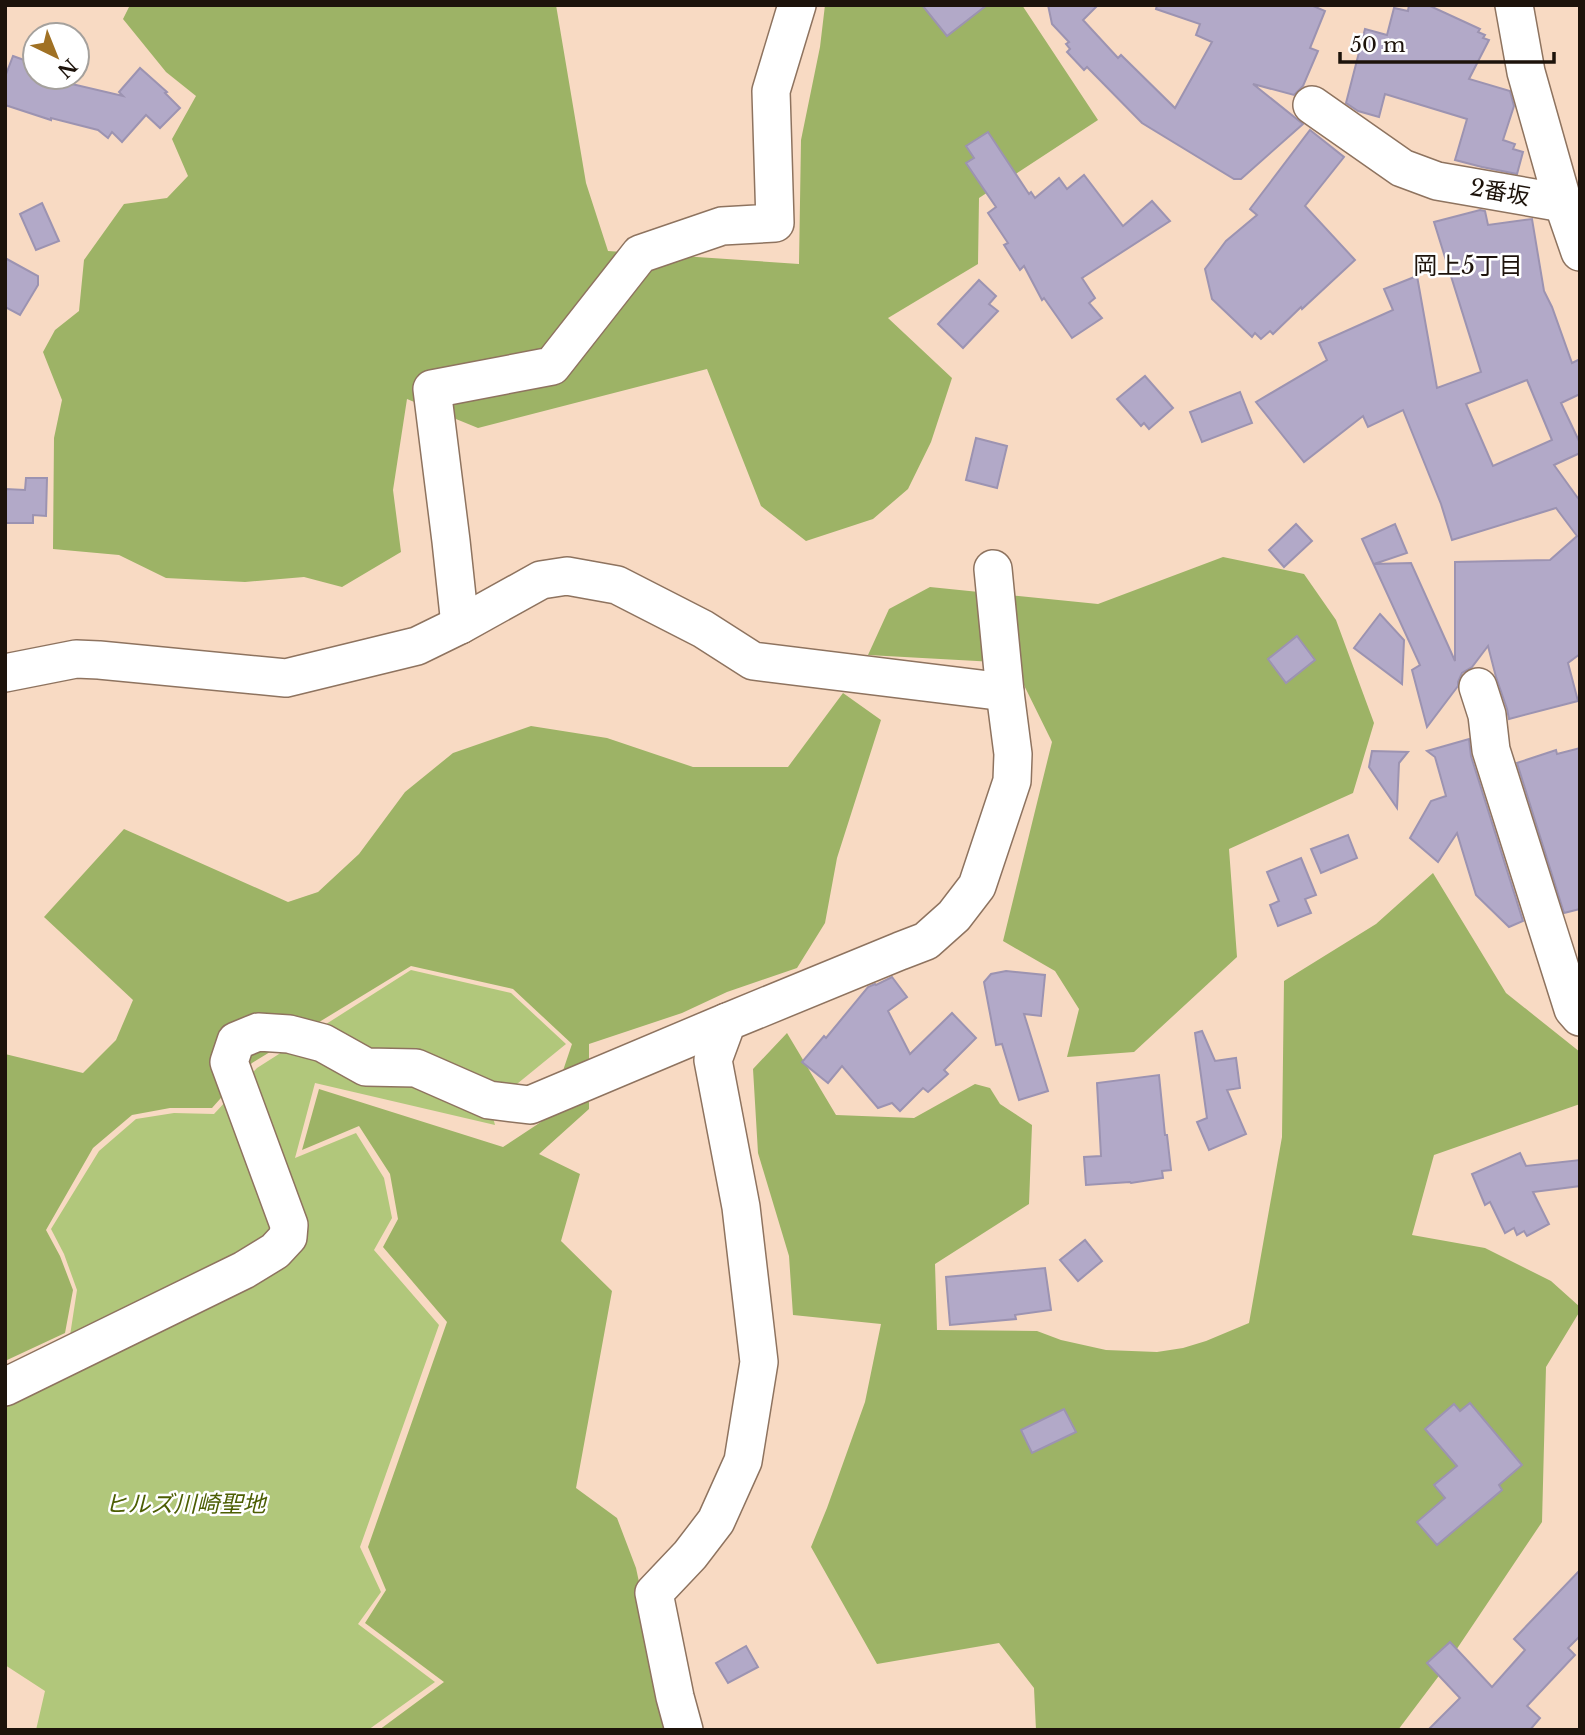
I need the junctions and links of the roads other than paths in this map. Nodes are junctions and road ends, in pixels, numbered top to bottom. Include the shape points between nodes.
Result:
1 (797, 5) edge
2 (1514, 5) edge
3 (1312, 105) dead end
4 (1563, 204) junction
5 (1580, 252) edge
6 (993, 569) dead end
7 (460, 625) junction
8 (5, 673) edge
9 (1478, 687) dead end
10 (1005, 692) junction
11 (1580, 1017) edge
12 (727, 1022) junction
13 (5, 1387) edge
14 (684, 1730) edge

1 - 7 street via 771,91 775,223 722,226 640,254 552,366 432,389
2 - 4 street via 1526,72
3 - 4 street, 2番坂 via 1402,167 1437,181
4 - 5 street
6 - 10 street
7 - 8 street via 417,646 286,678 76,659
7 - 10 street via 541,580 567,576 617,586 703,629 753,661
9 - 11 street via 1491,750 1573,1009
10 - 12 street via 1013,781 977,886 954,916 926,941
12 - 13 street via 530,1105 489,1100 416,1068 366,1067 323,1043 289,1034 258,1032 236,1041 229,1062 289,1225 288,1237 244,1270
12 - 14 street via 713,1060 741,1207 759,1362 743,1461 727,1497 699,1544 654,1593

